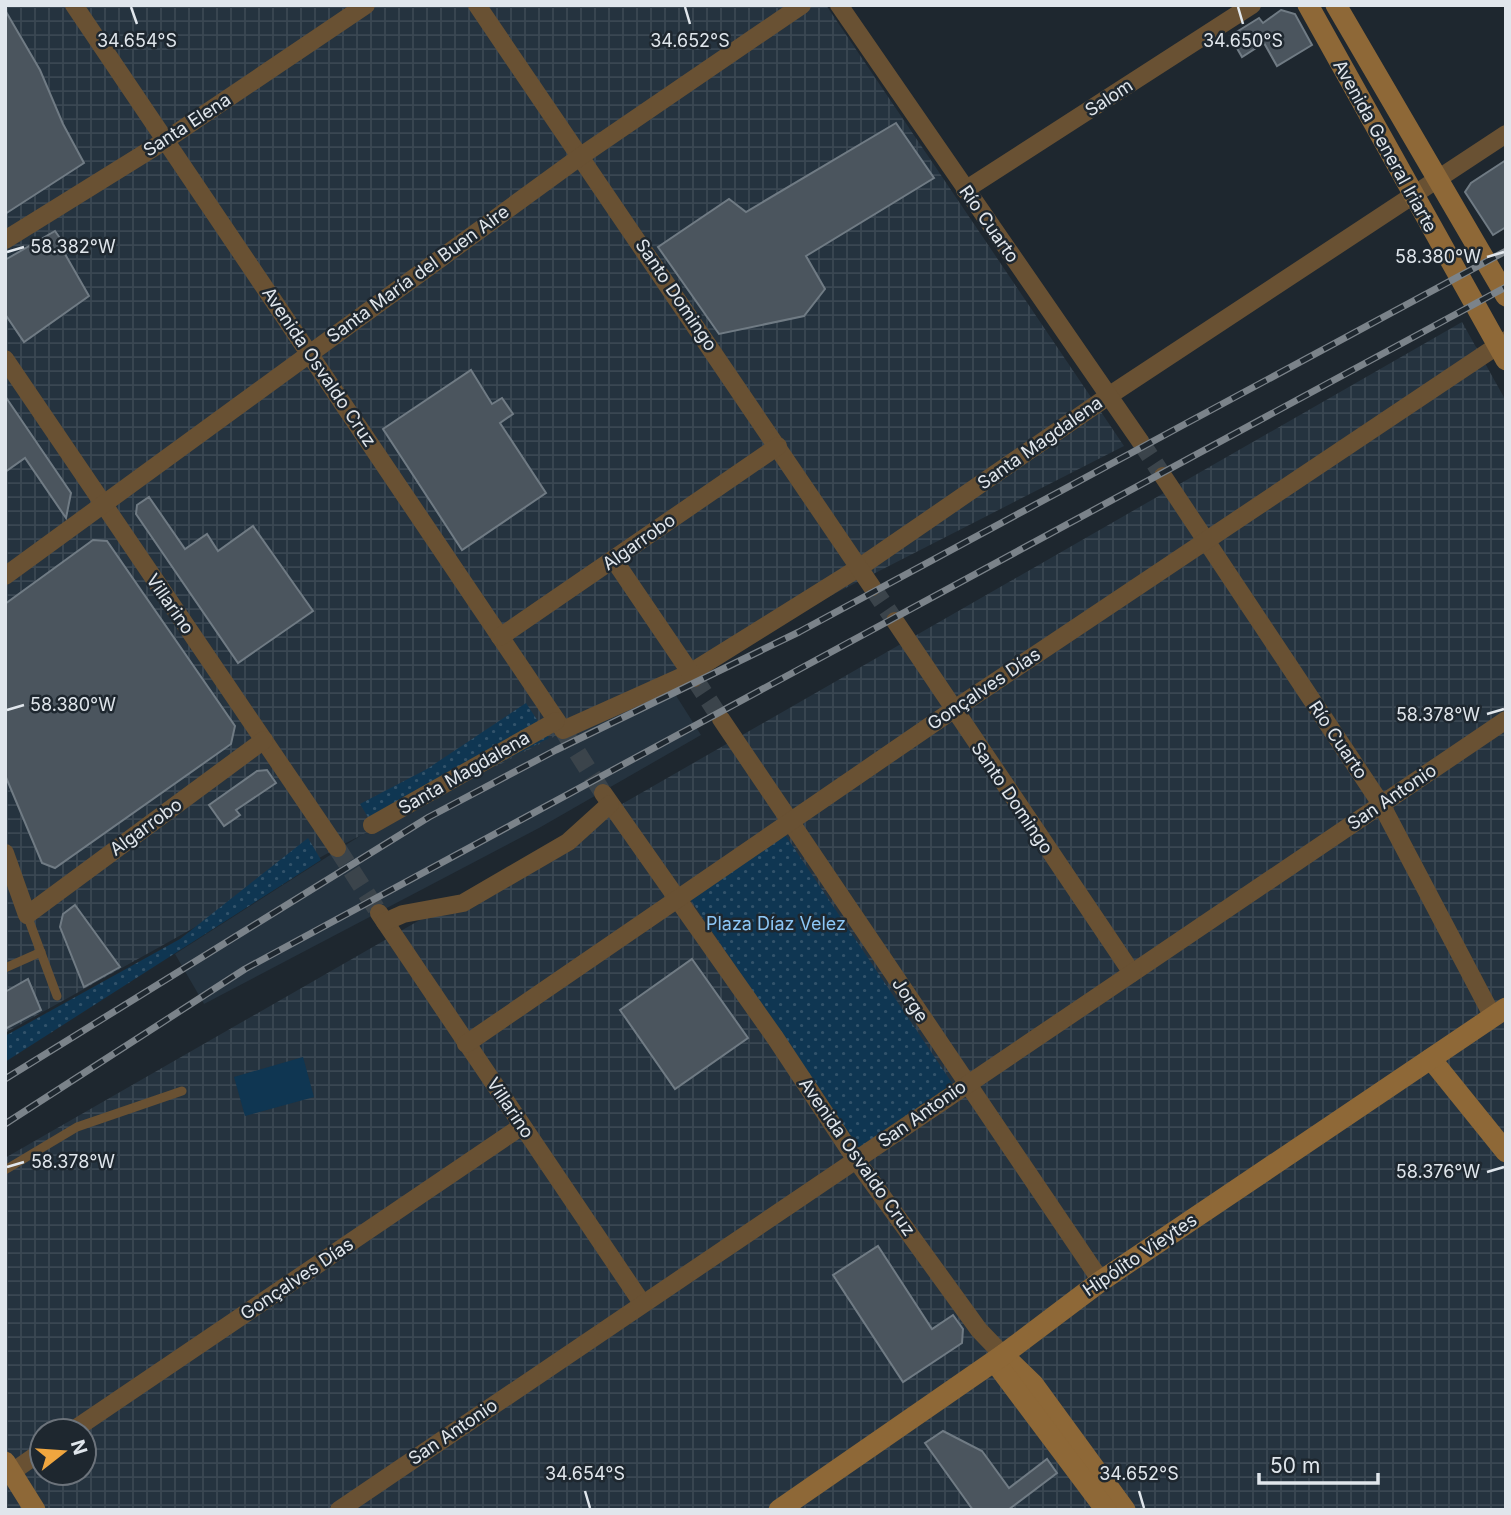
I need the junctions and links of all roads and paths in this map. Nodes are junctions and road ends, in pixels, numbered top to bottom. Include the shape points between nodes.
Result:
1 (74, 5) edge
2 (366, 5) edge
3 (477, 5) edge
4 (802, 5) edge
5 (839, 5) edge
6 (1252, 5) edge
7 (1308, 5) edge
8 (1336, 5) edge
9 (1506, 134) edge
10 (166, 140) junction
11 (581, 156) junction
12 (1437, 181) junction
13 (965, 190) junction
14 (1412, 197) junction
15 (5, 240) edge
16 (1506, 296) edge
17 (1503, 348) edge
18 (311, 352) junction
19 (5, 359) edge
20 (1110, 395) junction
21 (1140, 442) tunnel mouth
22 (778, 446) junction
23 (1163, 476) tunnel mouth
24 (103, 505) junction
25 (1205, 540) junction
26 (614, 560) junction
27 (860, 568) junction
28 (5, 576) edge
29 (872, 587) tunnel mouth
30 (895, 621) tunnel mouth
31 (500, 637) junction
32 (692, 676) junction
33 (953, 710) junction
34 (721, 719) tunnel mouth
35 (1506, 720) edge
36 (559, 726) junction
37 (264, 740) junction
38 (1381, 804) junction
39 (790, 822) junction
40 (372, 825) dead end
41 (337, 848) tunnel mouth
42 (5, 853) edge
43 (676, 900) junction
44 (27, 915) junction
45 (382, 918) joint
46 (41, 952) junction
47 (5, 968) edge
48 (1132, 973) junction
49 (57, 996) dead end
50 (1499, 1012) edge
51 (466, 1044) junction
52 (1431, 1059) junction
53 (966, 1083) junction
54 (182, 1091) dead end
55 (522, 1126) junction
56 (1506, 1152) edge
57 (856, 1160) junction
58 (5, 1170) edge
59 (1101, 1281) junction
60 (642, 1303) junction
61 (998, 1358) junction
62 (93, 1417) edge
63 (28, 1458) edge
64 (9, 1467) edge
65 (792, 1506) edge
66 (36, 1510) edge
67 (339, 1510) edge
68 (1106, 1510) edge
69 (1125, 1510) edge

1 - 10 street, Avenida Osvaldo Cruz
2 - 10 street, Santa Elena
3 - 11 street, Santo Domingo
4 - 11 street, Santa María del Buen Aire
5 - 13 street, Río Cuarto
6 - 13 street, Salom
7 - 14 main road, Avenida General Iriarte
8 - 12 main road, Avenida General Iriarte
9 - 12 street, Santa Magdalena
10 - 15 street, Santa Elena
10 - 18 street, Avenida Osvaldo Cruz
11 - 18 street, Santa María del Buen Aire
11 - 22 street, Santo Domingo
12 - 14 street, Santa Magdalena
12 - 16 main road, Avenida General Iriarte
13 - 20 street, Río Cuarto
14 - 17 main road, Avenida General Iriarte
14 - 20 street, Santa Magdalena
17 - 25 street, Gonçalves Días
18 - 24 street, Santa María del Buen Aire
18 - 31 street, Avenida Osvaldo Cruz
19 - 24 street, Villarino
20 - 21 street, Río Cuarto
20 - 27 street, Santa Magdalena
22 - 26 street, Algarrobo
22 - 27 street, Santo Domingo
23 - 25 street, Río Cuarto
24 - 28 street, Santa María del Buen Aire
24 - 37 street, Villarino
25 - 33 street, Gonçalves Días
25 - 38 street, Río Cuarto
26 - 31 street, Algarrobo
26 - 32 street
27 - 29 street, Santo Domingo
27 - 32 street, Santa Magdalena
30 - 33 street, Santo Domingo
31 - 36 street, Avenida Osvaldo Cruz
32 - 36 street, Santa Magdalena
33 - 39 street, Gonçalves Días
33 - 48 street, Santo Domingo
34 - 39 street, Jorge
35 - 38 street, San Antonio
36 - 40 street, Santa Magdalena
37 - 41 street, Villarino
37 - 44 street, Algarrobo
38 - 48 street, San Antonio
38 - 50 street, Río Cuarto
39 - 43 street, Gonçalves Días
39 - 53 street, Jorge
42 - 44 street
43 - 45 street, Avenida Osvaldo Cruz via 607,798 568,842 463,903
43 - 51 street, Gonçalves Días
43 - 57 street, Avenida Osvaldo Cruz
44 - 46 lane
45 - 51 street, Villarino
46 - 47 lane
46 - 49 lane
48 - 53 street, San Antonio
50 - 52 main road, Hipólito Vieytes
51 - 55 street, Villarino
52 - 56 main road
52 - 59 main road, Hipólito Vieytes
53 - 57 street, San Antonio
53 - 59 street, Jorge
54 - 58 lane via 76,1127
55 - 60 street, Villarino
55 - 62 street, Gonçalves Días
57 - 60 street, San Antonio
57 - 61 street, Avenida Osvaldo Cruz
59 - 61 main road, Hipólito Vieytes
60 - 67 street, San Antonio
61 - 65 main road, Hipólito Vieytes
61 - 68 main road, Avenida Osvaldo Cruz
61 - 69 main road, Avenida Osvaldo Cruz via 1033,1384
63 - 64 street
64 - 66 main road

